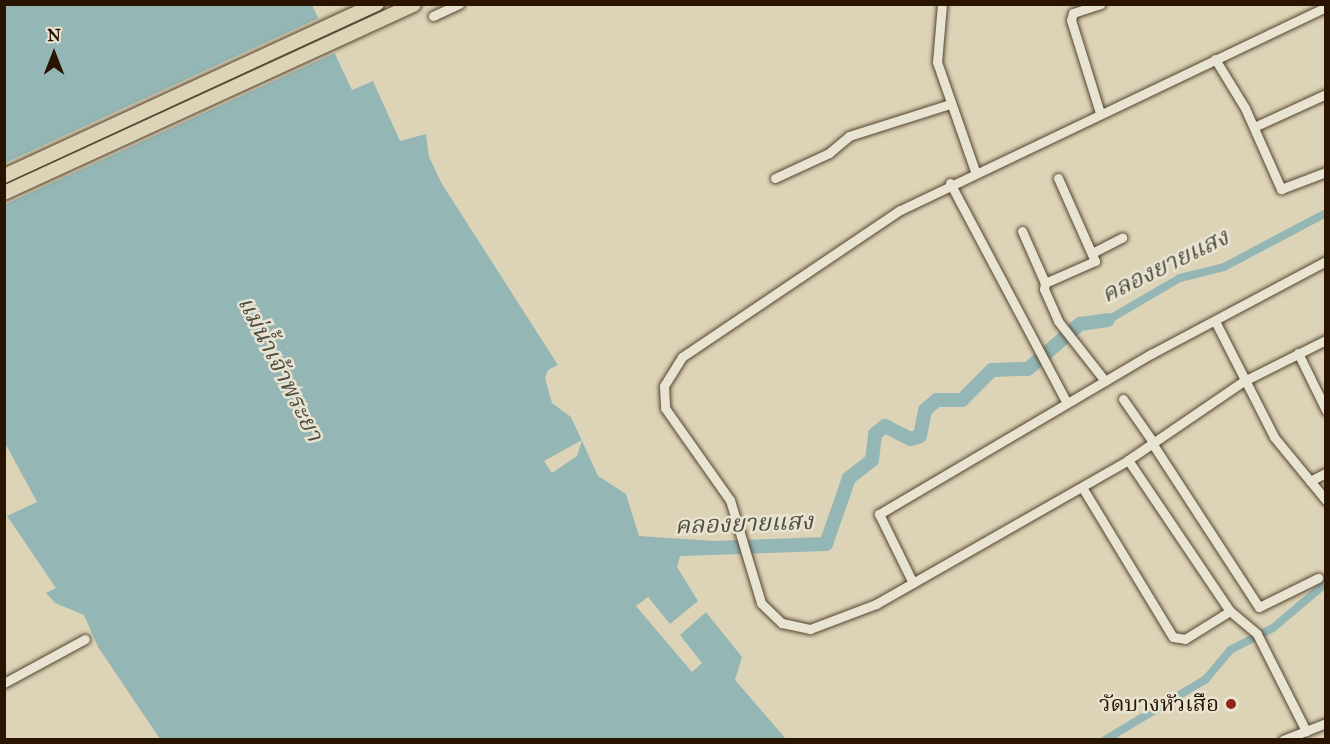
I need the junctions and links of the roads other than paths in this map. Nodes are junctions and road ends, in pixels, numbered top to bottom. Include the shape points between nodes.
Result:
1 (377, 4) edge
2 (414, 4) edge
3 (459, 4) edge
4 (942, 4) edge
5 (1101, 4) edge
6 (1326, 7) edge
7 (433, 16) dead end
8 (1215, 59) junction
9 (1326, 94) edge
10 (950, 104) junction
11 (1100, 113) junction
12 (1254, 128) junction
13 (975, 171) junction
14 (1326, 172) edge
15 (4, 176) edge
16 (775, 178) dead end
17 (1058, 178) dead end
18 (950, 183) junction
19 (4, 193) edge
20 (1022, 231) dead end
21 (1122, 238) dead end
22 (1092, 253) junction
23 (1326, 261) edge
24 (1045, 283) junction
25 (1215, 321) junction
26 (1326, 340) edge
27 (1299, 353) junction
28 (1105, 381) junction
29 (1244, 381) junction
30 (1123, 399) dead end
31 (1067, 404) junction
32 (1326, 410) edge
33 (1152, 443) junction
34 (1128, 460) junction
35 (1326, 473) edge
36 (1310, 481) junction
37 (1082, 487) junction
38 (1326, 500) edge
39 (1318, 578) dead end
40 (913, 583) junction
41 (1230, 611) junction
42 (84, 639) dead end
43 (4, 684) edge
44 (1326, 723) edge
45 (1306, 731) junction
46 (1283, 740) edge

1 - 15 highway
2 - 19 highway
3 - 7 street
4 - 10 street via 937,62
5 - 11 street via 1073,14 1071,20
6 - 8 street
8 - 11 street
8 - 12 street
9 - 12 street
10 - 13 street
10 - 16 street via 849,136 829,153
11 - 13 street
12 - 14 street via 1281,189
13 - 18 street
17 - 22 street
18 - 31 street
18 - 40 street via 848,242 672,368 663,386 665,408 730,500 745,559 765,609 782,623 810,629
20 - 24 street
21 - 22 street
22 - 24 street via 1093,264
23 - 25 street
24 - 28 street via 1063,329
25 - 28 street
25 - 29 street
26 - 27 street
27 - 29 street
27 - 32 street
28 - 31 street
29 - 33 street
29 - 36 street via 1274,437
30 - 33 street
31 - 40 street via 879,514
33 - 34 street
33 - 39 street via 1259,607
34 - 37 street
34 - 41 street
35 - 36 street
36 - 38 street
37 - 40 street
37 - 41 street via 1173,637 1185,639
41 - 45 street via 1257,633
42 - 43 street
44 - 45 street
45 - 46 street

